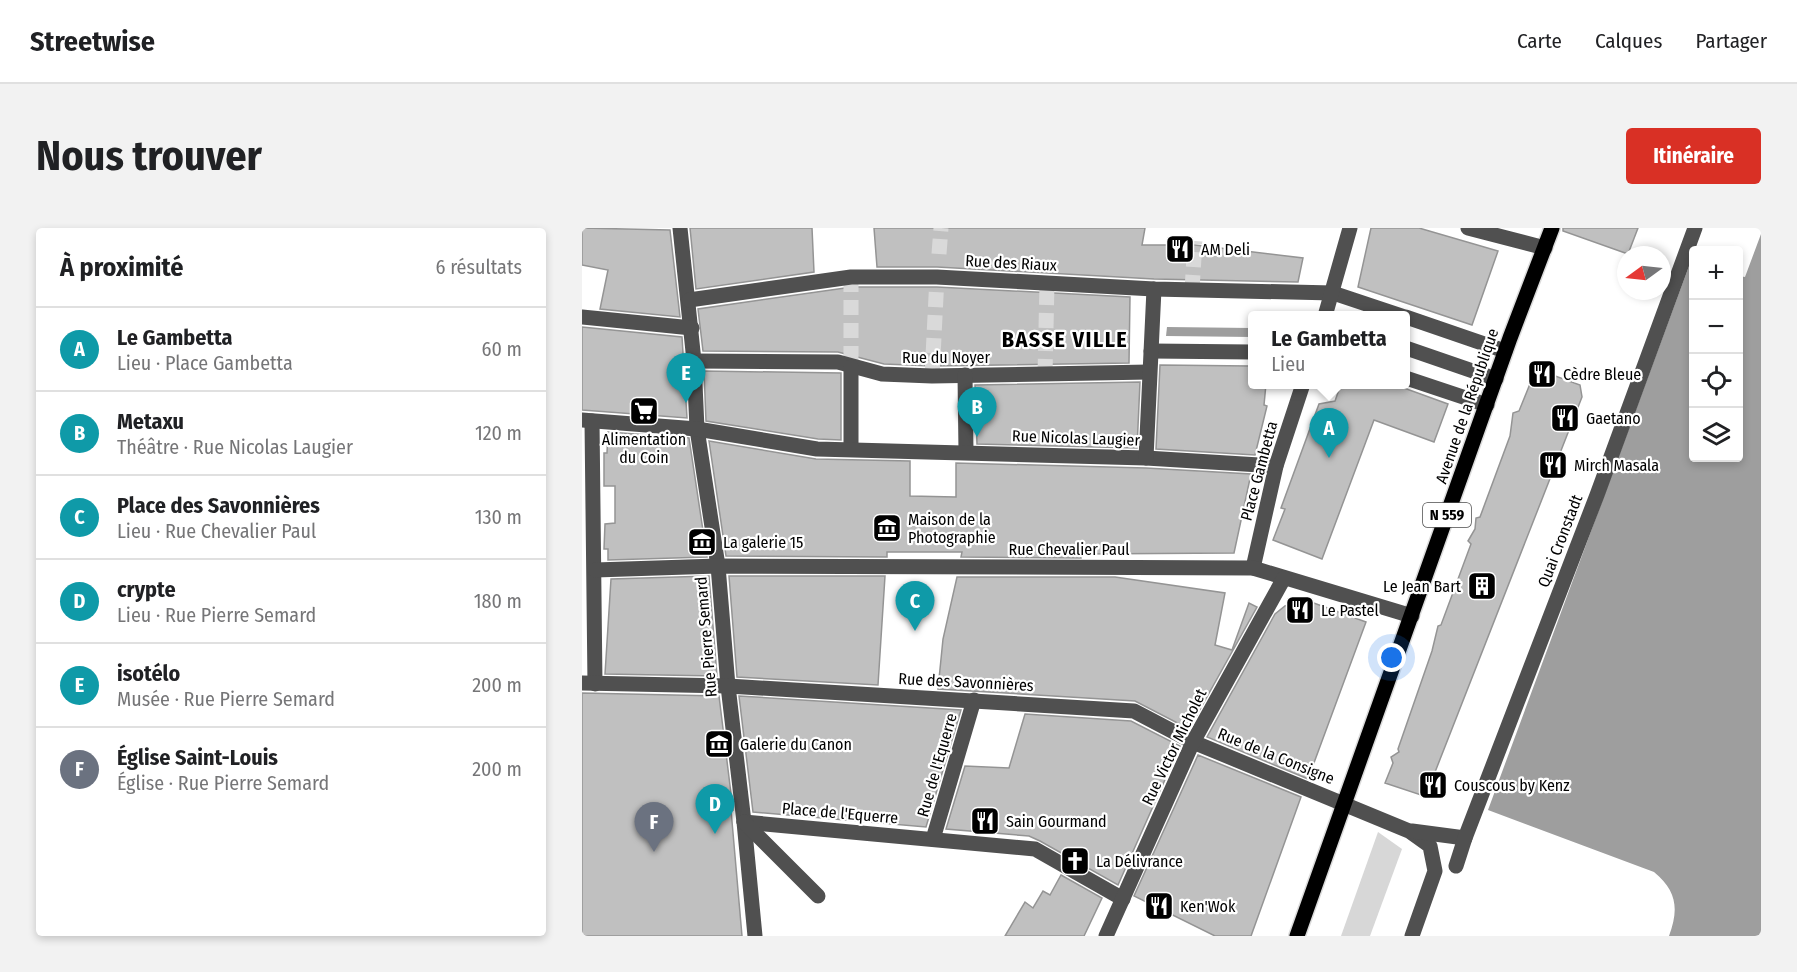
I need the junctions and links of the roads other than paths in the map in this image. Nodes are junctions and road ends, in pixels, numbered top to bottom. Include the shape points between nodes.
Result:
1 (680, 228) edge
2 (1350, 228) edge
3 (1468, 228) edge
4 (1552, 228) edge
5 (1695, 228) edge
6 (1545, 248) junction
7 (1154, 290) junction
8 (1333, 293) junction
9 (689, 300) junction
10 (1326, 311) edge
11 (1389, 311) edge
12 (582, 317) edge
13 (1410, 318) edge
14 (692, 328) junction
15 (1410, 349) edge
16 (1151, 351) junction
17 (1505, 351) junction
18 (1248, 352) edge
19 (694, 361) junction
20 (851, 367) junction
21 (1149, 372) junction
22 (965, 375) junction
23 (1410, 379) edge
24 (1496, 379) junction
25 (1301, 389) edge
26 (1487, 405) junction
27 (587, 420) edge
28 (697, 429) junction
29 (851, 449) junction
30 (966, 452) junction
31 (1146, 458) junction
32 (1276, 466) junction
33 (718, 566) junction
34 (1253, 567) junction
35 (595, 570) junction
36 (1284, 578) junction
37 (1412, 616) junction
38 (589, 684) edge
39 (728, 686) junction
40 (974, 700) junction
41 (1193, 742) junction
42 (1344, 804) junction
43 (744, 822) junction
44 (1409, 831) junction
45 (1465, 838) junction
46 (933, 839) junction
47 (1456, 866) dead end
48 (818, 896) dead end
49 (1123, 899) junction
50 (755, 936) edge
51 (1106, 936) edge
52 (1297, 936) edge
53 (1412, 936) edge

1 - 9 street, Rue Pierre Semard
2 - 8 street
3 - 6 street
4 - 6 main road, Avenue de la République / N 559
5 - 45 street, Quai Cronstadt
6 - 17 main road, Avenue de la République / N 559
7 - 8 street, Rue des Riaux
7 - 9 street, Rue des Riaux via 937,272 851,277
7 - 16 street
8 - 10 street
8 - 11 street, Rue des Riaux
9 - 14 street, Rue Pierre Semard
12 - 14 street
13 - 17 street, Rue des Riaux
14 - 19 street, Rue Pierre Semard
15 - 24 street
16 - 18 street
16 - 21 street
17 - 24 main road, Avenue de la République / N 559
19 - 20 street, Rue du Noyer via 838,362
19 - 28 street, Rue Pierre Semard
20 - 22 street, Rue du Noyer via 882,374
20 - 29 street
21 - 22 street, Rue du Noyer
21 - 31 street
22 - 30 street
23 - 26 street
24 - 26 main road, Avenue de la République / N 559
25 - 32 street, Place Gambetta
26 - 37 main road, Avenue de la République / N 559
27 - 28 street, Rue Nicolas Laugier
27 - 35 street
28 - 29 street, Rue Nicolas Laugier via 817,448
28 - 33 street, Rue Pierre Semard
29 - 30 street, Rue Nicolas Laugier
30 - 31 street, Rue Nicolas Laugier
31 - 32 street, Rue Nicolas Laugier
32 - 34 street, Place Gambetta
33 - 34 street, Rue Chevalier Paul
33 - 35 street, Rue Chevalier Paul
33 - 39 street, Rue Pierre Semard
34 - 36 street, Rue Chevalier Paul
35 - 38 street
36 - 37 street, Rue Chevalier Paul
36 - 41 street, Rue Victor Micholet
37 - 42 main road, Avenue de la République / N 559
38 - 39 street, Rue des Savonnières
39 - 40 street, Rue des Savonnières
39 - 43 street, Rue Pierre Semard
40 - 41 street, Rue des Savonnières via 1134,711
40 - 46 street, Rue de l'Equerre
41 - 42 street, Rue de la Consigne
41 - 49 street, Rue Victor Micholet
42 - 44 street, Rue de la Consigne
42 - 52 main road, Avenue de la République
43 - 46 street, Place de l'Equerre
43 - 48 street
43 - 50 street, Rue Pierre Semard
44 - 45 street
44 - 53 street via 1430,846 1435,872
45 - 47 street, Quai Cronstadt
46 - 49 street, Place de l'Equerre via 1035,849
49 - 51 street, Rue Victor Micholet

